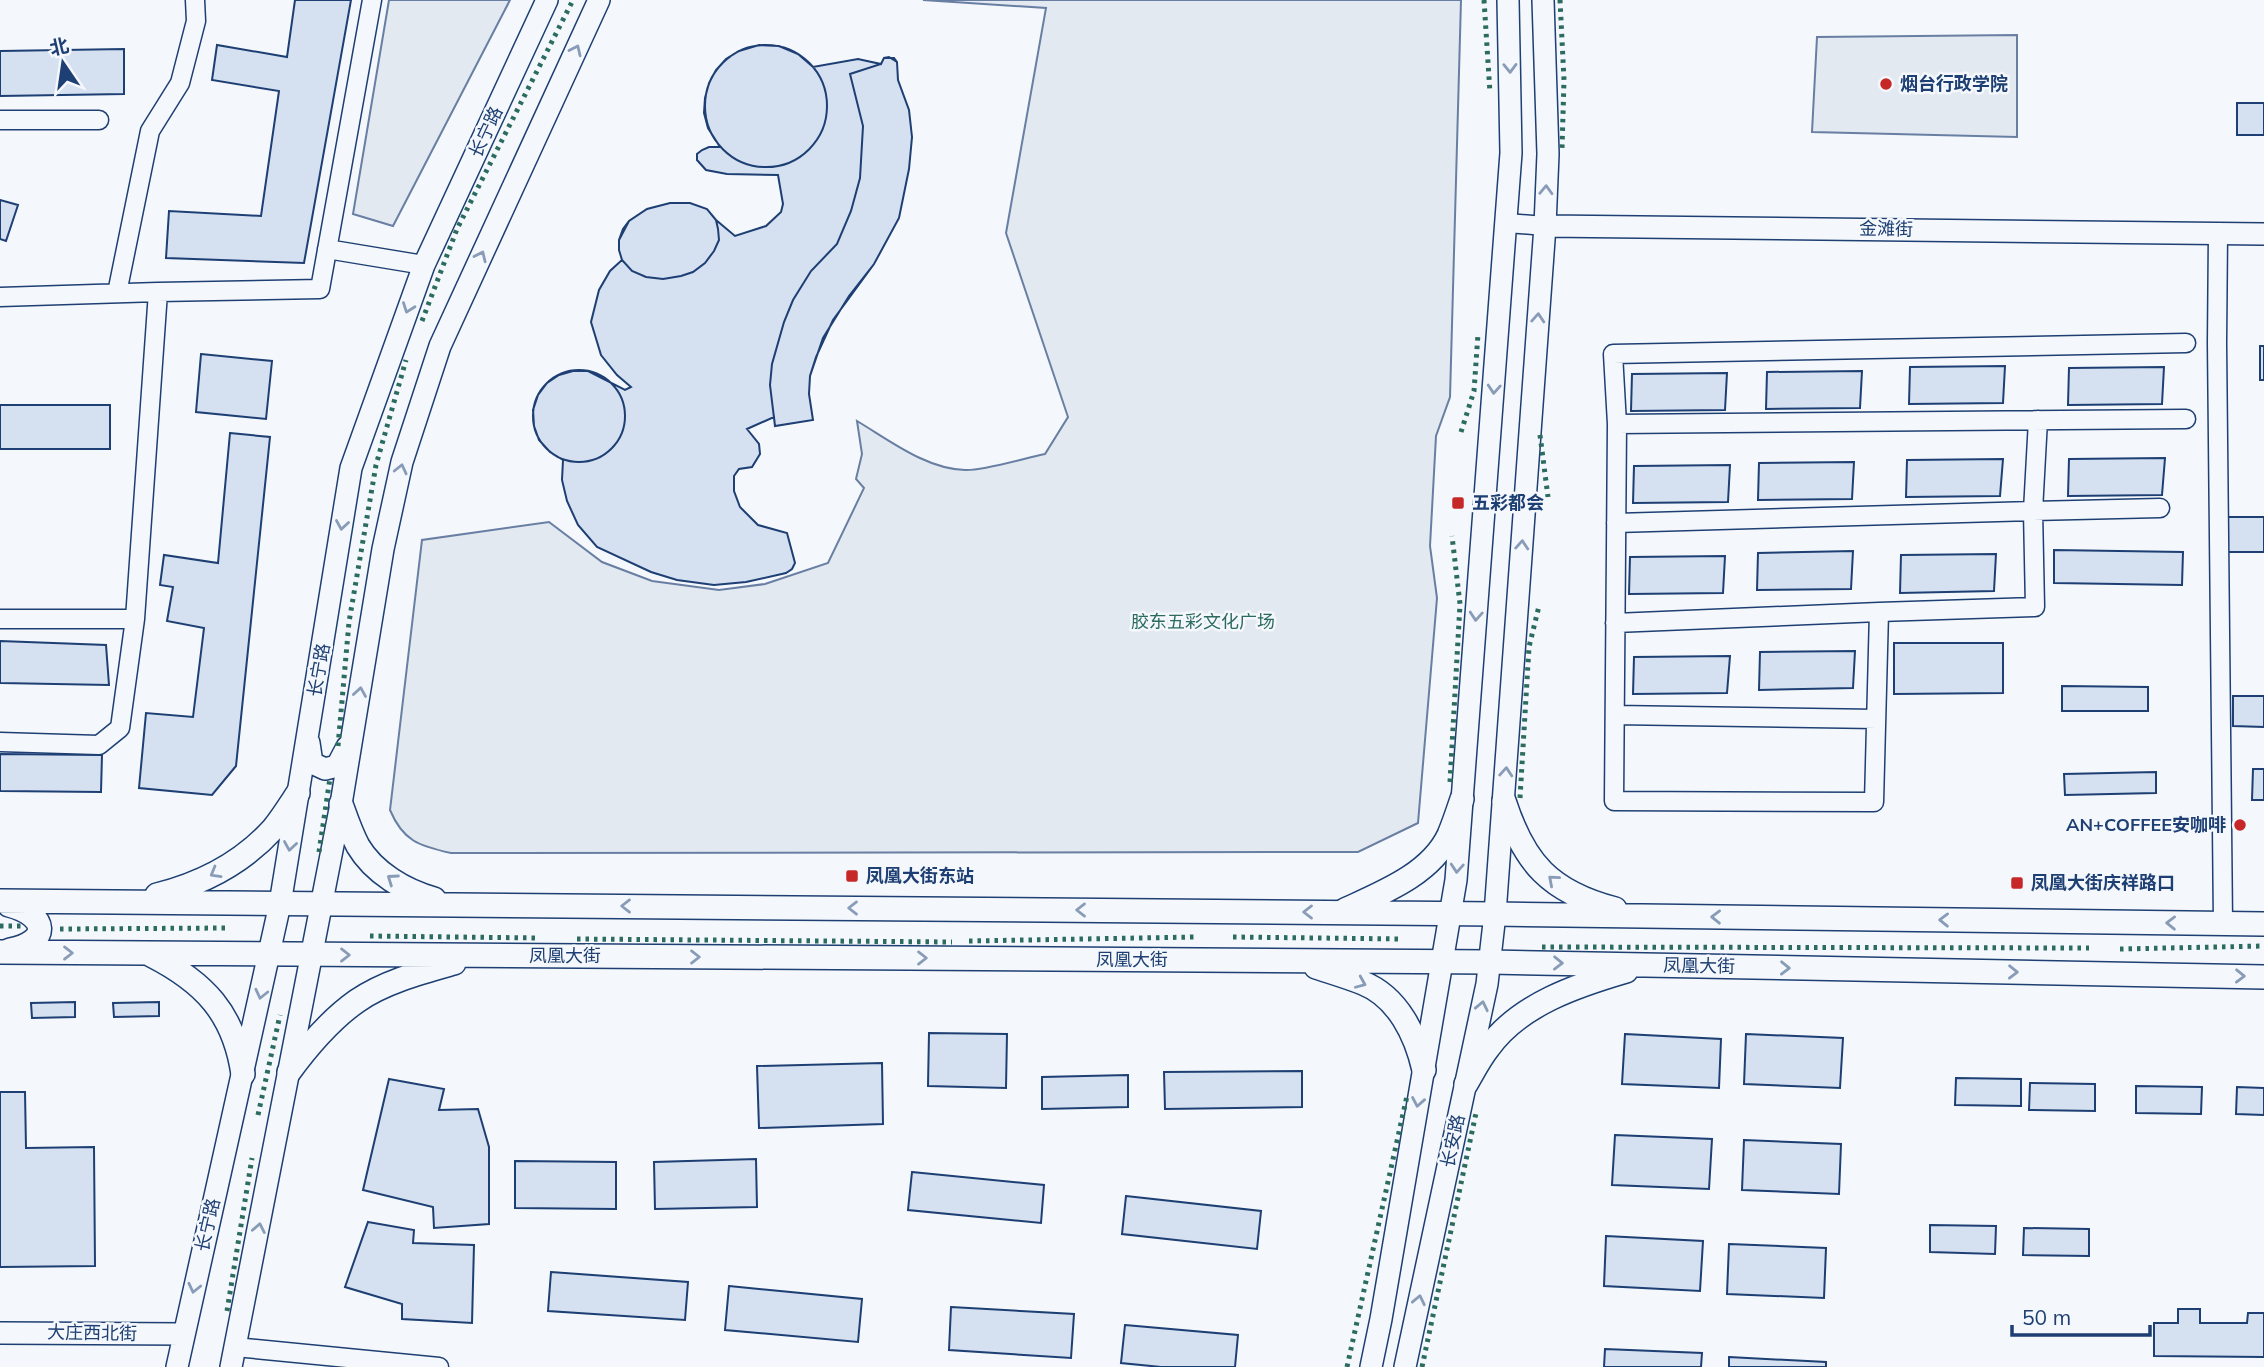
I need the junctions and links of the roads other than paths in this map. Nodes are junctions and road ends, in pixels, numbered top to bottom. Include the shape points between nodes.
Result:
1 (195, 0) edge
2 (372, 0) edge
3 (547, 0) edge
4 (599, 0) edge
5 (1508, 0) edge
6 (1543, 0) edge
7 (0, 120) edge
8 (99, 120) dead end
9 (1507, 223) junction
10 (1545, 226) junction
11 (2218, 233) junction
12 (2264, 234) edge
13 (327, 249) junction
14 (424, 265) junction
15 (158, 292) junction
16 (117, 293) junction
17 (0, 297) edge
18 (2186, 343) dead end
19 (2186, 419) dead end
20 (2038, 420) junction
21 (1616, 424) junction
22 (2160, 508) dead end
23 (2033, 512) junction
24 (1616, 523) junction
25 (1879, 612) junction
26 (0, 619) edge
27 (135, 619) junction
28 (1615, 623) junction
29 (1615, 715) junction
30 (1876, 719) junction
31 (309, 730) junction
32 (353, 734) junction
33 (0, 742) edge
34 (298, 793) junction
35 (1462, 799) junction
36 (1504, 801) junction
37 (341, 804) junction
38 (0, 902) edge
39 (130, 902) junction
40 (280, 904) junction
41 (322, 904) junction
42 (454, 905) junction
43 (1339, 912) junction
44 (1450, 913) junction
45 (1496, 914) junction
46 (1638, 915) junction
47 (2223, 923) junction
48 (2264, 924) edge
49 (0, 952) edge
50 (148, 953) junction
51 (270, 954) junction
52 (312, 954) junction
53 (477, 956) junction
54 (1296, 961) junction
55 (1442, 962) junction
56 (1490, 962) junction
57 (1649, 965) junction
58 (2264, 977) edge
59 (1424, 1070) junction
60 (289, 1072) junction
61 (243, 1074) junction
62 (1465, 1084) junction
63 (0, 1332) edge
64 (184, 1334) junction
65 (233, 1357) edge
66 (177, 1367) edge
67 (439, 1367) edge
68 (1371, 1367) edge
69 (1405, 1367) edge

1 - 16 street via 195,21 180,83 150,131
2 - 13 street
3 - 14 street, 长宁路
32 -> 4 street via 402,462 440,346
5 -> 9 street via 1511,153
10 -> 6 street, 长安路 via 1548,154
7 - 8 street
9 - 10 street, 金滩街
9 -> 35 street
10 - 11 street, 金滩街
36 -> 10 street, 长安路
11 - 12 street, 金滩街
11 - 47 street
13 - 14 street
13 - 15 street via 320,289
14 -> 31 street, 长宁路 via 351,468
15 - 16 street
15 - 27 street
16 - 17 street
18 - 21 street via 1613,354
19 - 20 street
20 - 21 street
20 - 23 street
21 - 24 street
22 - 23 street
23 - 24 street
23 - 25 street via 2035,607
24 - 28 street
25 - 28 street
25 - 30 street
26 - 27 street
27 - 33 street via 120,728 99,745
28 - 29 street
29 - 30 street
29 - 30 street via 1614,801 1874,802
31 - 32 street via 312,763 325,769 340,763
31 - 34 street, 长宁路
32 - 37 street
34 -> 39 main road via 273,828 243,856 175,891
34 -> 40 street, 长宁路
35 - 43 main road via 1448,837 1434,856 1378,895
35 -> 44 street
36 - 45 street, 长安路
46 -> 36 main road via 1598,905 1561,888 1529,859
37 - 41 street
42 -> 37 main road via 418,894 374,865 358,846
38 - 39 main road
38 - 49 main road via 29,911 39,925 34,940
39 - 40 main road
40 - 41 main road
40 - 51 street, 长宁路
41 - 42 main road
41 - 52 street
43 -> 42 main road
43 - 44 main road
44 - 45 main road
44 - 55 street
45 - 46 main road
45 - 56 street, 长安路
47 -> 46 main road
47 - 48 main road
49 -> 50 main road, 凤凰大街
50 - 51 main road, 凤凰大街
50 - 61 main road via 178,969 215,1002 230,1026
51 - 52 main road, 凤凰大街
51 -> 61 street, 长宁路
52 -> 53 main road, 凤凰大街
52 - 60 street
53 -> 54 main road, 凤凰大街
53 - 60 main road via 419,973 358,1000 307,1046
54 - 55 main road, 凤凰大街
54 -> 59 main road via 1366,984 1390,1000 1419,1046
55 - 56 main road, 凤凰大街
55 - 59 street
56 -> 57 main road, 凤凰大街
62 -> 56 street, 长安路
57 -> 58 main road, 凤凰大街
57 - 62 main road via 1581,985 1535,1006 1490,1044
59 -> 68 street
65 -> 60 street
61 -> 64 street, 长宁路
69 -> 62 street, 长安路
63 - 64 street, 大庄西北街
64 - 66 street, 长宁路
65 - 67 street

